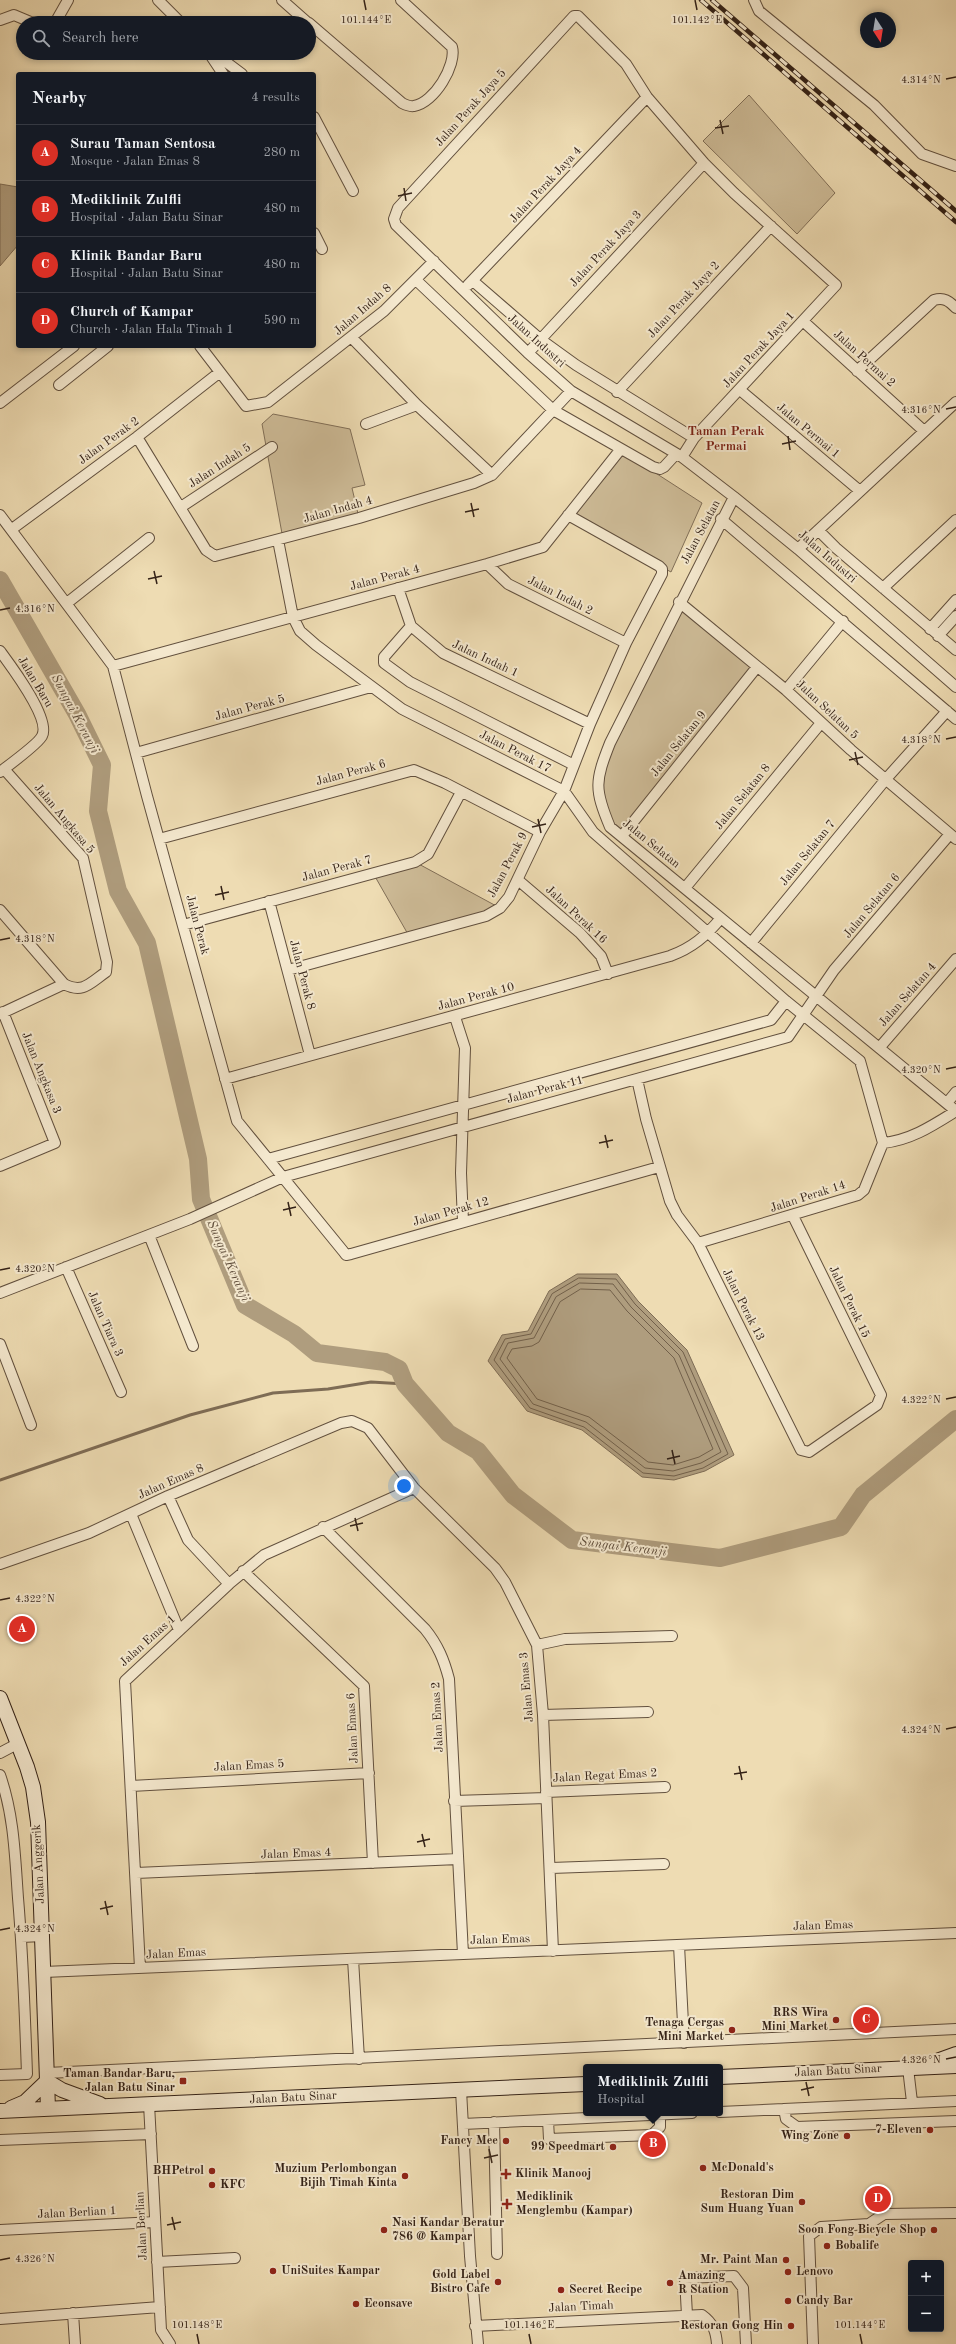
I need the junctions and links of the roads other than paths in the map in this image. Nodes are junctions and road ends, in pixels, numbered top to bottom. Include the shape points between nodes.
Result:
1 (68, 0) edge
2 (158, 0) edge
3 (282, 0) edge
4 (400, 0) edge
5 (754, 0) edge
6 (16, 16) edge
7 (59, 16) edge
8 (175, 16) edge
9 (301, 16) edge
10 (0, 20) edge
11 (316, 29) edge
12 (214, 60) edge
13 (223, 60) edge
14 (222, 72) edge
15 (239, 72) edge
16 (647, 96) junction
17 (316, 121) edge
18 (704, 164) junction
19 (956, 166) edge
20 (353, 191) dead end
21 (396, 225) joint
22 (771, 226) junction
23 (316, 237) edge
24 (322, 249) dead end
25 (434, 261) junction
26 (416, 280) junction
27 (473, 281) junction
28 (462, 290) junction
29 (956, 308) edge
30 (804, 322) junction
31 (352, 338) junction
32 (540, 339) junction
33 (71, 348) edge
34 (105, 348) edge
35 (204, 348) edge
36 (528, 353) junction
37 (857, 371) junction
38 (220, 372) junction
39 (59, 385) dead end
40 (740, 390) junction
41 (571, 391) junction
42 (617, 392) junction
43 (956, 402) edge
44 (0, 403) edge
45 (418, 405) junction
46 (553, 410) junction
47 (366, 424) dead end
48 (924, 431) junction
49 (137, 437) junction
50 (694, 438) junction
51 (272, 447) dead end
52 (620, 450) junction
53 (679, 456) junction
54 (492, 475) junction
55 (860, 491) junction
56 (734, 497) junction
57 (181, 507) junction
58 (0, 515) edge
59 (568, 515) junction
60 (721, 519) junction
61 (956, 520) edge
62 (12, 529) junction
63 (819, 531) junction
64 (149, 538) dead end
65 (278, 540) junction
66 (798, 549) junction
67 (487, 564) junction
68 (398, 588) junction
69 (883, 588) junction
70 (956, 600) edge
71 (679, 602) junction
72 (67, 603) junction
73 (956, 616) edge
74 (293, 617) junction
75 (843, 621) junction
76 (411, 626) junction
77 (930, 629) junction
78 (938, 636) junction
79 (626, 644) junction
80 (0, 650) edge
81 (956, 650) edge
82 (113, 666) junction
83 (757, 667) junction
84 (371, 687) junction
85 (956, 687) edge
86 (786, 690) junction
87 (947, 711) junction
88 (956, 719) edge
89 (821, 723) junction
90 (590, 724) junction
91 (136, 753) junction
92 (574, 765) junction
93 (2, 770) edge
94 (886, 779) junction
95 (564, 791) junction
96 (461, 792) junction
97 (540, 832) junction
98 (622, 836) junction
99 (953, 836) edge
100 (159, 839) junction
101 (518, 880) junction
102 (685, 888) junction
103 (269, 901) junction
104 (0, 910) edge
105 (721, 918) junction
106 (183, 924) junction
107 (708, 933) junction
108 (751, 943) junction
109 (956, 960) edge
110 (288, 970) junction
111 (608, 974) junction
112 (64, 984) junction
113 (817, 996) junction
114 (786, 1001) junction
115 (2, 1013) edge
116 (804, 1016) junction
117 (455, 1017) junction
118 (880, 1047) junction
119 (310, 1055) junction
120 (225, 1079) junction
121 (637, 1079) junction
122 (956, 1092) edge
123 (947, 1103) junction
124 (464, 1106) junction
125 (956, 1111) edge
126 (462, 1126) junction
127 (883, 1143) junction
128 (268, 1159) junction
129 (0, 1166) edge
130 (659, 1167) junction
131 (283, 1177) junction
132 (793, 1216) junction
133 (463, 1222) junction
134 (149, 1235) junction
135 (698, 1244) junction
136 (66, 1267) junction
137 (0, 1293) edge
138 (0, 1344) edge
139 (193, 1346) dead end
140 (121, 1392) dead end
141 (880, 1400) joint
142 (352, 1421) joint
143 (31, 1426) dead end
144 (414, 1488) junction
145 (168, 1496) junction
146 (131, 1514) junction
147 (323, 1527) junction
148 (0, 1564) edge
149 (243, 1571) junction
150 (229, 1584) junction
151 (179, 1630) junction
152 (672, 1636) dead end
153 (537, 1645) junction
154 (0, 1698) edge
155 (648, 1712) dead end
156 (543, 1715) junction
157 (17, 1744) junction
158 (0, 1753) edge
159 (369, 1773) junction
160 (0, 1775) edge
161 (131, 1786) junction
162 (665, 1787) dead end
163 (546, 1795) junction
164 (454, 1801) junction
165 (458, 1859) junction
166 (373, 1863) junction
167 (664, 1864) dead end
168 (551, 1868) junction
169 (136, 1874) junction
170 (956, 1934) edge
171 (43, 1936) junction
172 (21, 1937) junction
173 (679, 1945) junction
174 (554, 1950) junction
175 (463, 1954) junction
176 (353, 1959) junction
177 (140, 1968) junction
178 (44, 1972) junction
179 (956, 2030) edge
180 (684, 2043) junction
181 (359, 2058) junction
182 (954, 2064) edge
183 (912, 2068) junction
184 (0, 2075) edge
185 (47, 2077) junction
186 (723, 2077) edge
187 (583, 2084) edge
188 (461, 2090) junction
189 (956, 2101) edge
190 (912, 2102) junction
191 (149, 2104) junction
192 (105, 2106) junction
193 (48, 2109) junction
194 (784, 2109) junction
195 (2, 2111) edge
196 (723, 2112) edge
197 (623, 2116) edge
198 (660, 2116) edge
199 (548, 2120) junction
200 (956, 2121) edge
201 (494, 2122) junction
202 (463, 2124) junction
203 (151, 2134) junction
204 (0, 2140) edge
205 (956, 2212) edge
206 (154, 2222) junction
207 (0, 2230) edge
208 (497, 2254) dead end
209 (235, 2258) dead end
210 (157, 2262) junction
211 (160, 2307) junction
212 (73, 2313) junction
213 (687, 2315) junction
214 (0, 2319) edge
215 (475, 2326) junction
216 (75, 2344) edge
217 (170, 2344) edge
218 (478, 2344) edge
219 (717, 2344) edge
220 (746, 2344) edge
221 (813, 2344) edge

1 - 7 street
2 - 8 street
3 - 9 street
4 - 11 street via 452,47 454,53 449,71 422,104 415,106 402,103
5 - 19 street via 759,11 874,105 922,154
6 - 10 street
12 - 14 street
13 - 15 street
16 - 18 street
16 - 21 street, Jalan Perak Jaya 5 via 626,64 578,16 571,17 398,208 394,219
16 - 27 street, Jalan Perak Jaya 4
17 - 20 street
18 - 22 street
18 - 32 street, Jalan Perak Jaya 3
21 - 25 street, Jalan Industri
22 - 30 street, Jalan Perak Jaya 1 via 836,285
22 - 42 street, Jalan Perak Jaya 2
23 - 24 street
25 - 26 street, Jalan Indah 8
25 - 28 street, Jalan Industri
26 - 31 street, Jalan Indah 8
26 - 46 street
27 - 28 street, Jalan Perak Jaya 4
27 - 32 street
28 - 36 street, Jalan Industri
29 - 37 street via 947,300 934,300
30 - 37 street, Jalan Permai 2
30 - 40 street, Jalan Perak Jaya 1
31 - 38 street, Jalan Indah 8 via 276,397 262,403 246,406
31 - 45 street
32 - 36 street, Jalan Perak Jaya 3
32 - 42 street
33 - 44 street
34 - 39 street
35 - 38 street, Jalan Indah 8
36 - 41 street, Jalan Industri
37 - 48 street, Jalan Permai 2
38 - 49 street, Jalan Perak 2
40 - 50 street, Jalan Perak Jaya 1
40 - 55 street, Jalan Permai 1
41 - 46 street, Jalan Indah 4
41 - 53 street, Jalan Industri
42 - 50 street
43 - 48 street
45 - 47 street
45 - 54 street
46 - 52 street
46 - 54 street, Jalan Indah 4
48 - 55 street
49 - 57 street, Jalan Indah 4
49 - 62 street, Jalan Perak 2
50 - 53 street, Jalan Perak Jaya 1
51 - 57 street, Jalan Indah 5
52 - 53 street via 660,469
52 - 59 street, Jalan Perak 4
53 - 56 street, Jalan Industri
54 - 65 street, Jalan Indah 4 via 452,490
55 - 63 street
56 - 60 street, Jalan Selatan
56 - 66 street, Jalan Industri
57 - 65 street, Jalan Indah 4 via 206,550 215,556
58 - 62 street
59 - 67 street, Jalan Perak 4 via 544,547
59 - 79 street, Jalan Perak 9 via 662,569 662,574
60 - 71 street, Jalan Selatan
60 - 75 street
61 - 69 street
62 - 72 street
63 - 66 street
63 - 69 street
64 - 72 street
65 - 74 street
66 - 85 street, Jalan Industri
67 - 68 street, Jalan Perak 4
67 - 79 street, Jalan Indah 2 via 508,584
68 - 74 street, Jalan Perak 4
68 - 76 street, Jalan Indah 1
69 - 77 street
70 - 77 street
71 - 83 street, Jalan Selatan 5
71 - 98 street, Jalan Selatan via 610,742 598,774 599,802 610,827
72 - 82 street
73 - 78 street
74 - 82 street, Jalan Perak 4
74 - 84 street, Jalan Perak 17 via 300,631
75 - 86 street
75 - 87 street
76 - 90 street, Jalan Indah 1 via 443,653
76 - 92 street via 384,657 384,663 410,682
77 - 78 street
78 - 81 street
79 - 90 street, Jalan Perak 9
80 - 93 street, Jalan Baru via 23,685 45,729 42,738
82 - 91 street, Jalan Perak
83 - 86 street, Jalan Selatan 5
83 - 98 street, Jalan Selatan 9
84 - 91 street, Jalan Perak 5
84 - 95 street, Jalan Perak 17 via 402,709
86 - 89 street, Jalan Selatan 5
87 - 88 street
87 - 94 street, Jalan Selatan 7
89 - 94 street, Jalan Selatan 5
89 - 102 street, Jalan Selatan 8
90 - 92 street, Jalan Perak 9
91 - 100 street, Jalan Perak
92 - 95 street, Jalan Perak 9
93 - 112 street, Jalan Angkasa 5 via 83,858 107,962 106,972 82,989 74,989
94 - 99 street, Jalan Selatan 5
94 - 108 street, Jalan Selatan 7
95 - 97 street, Jalan Perak 9
95 - 107 street, Jalan Perak 17 via 593,832
96 - 97 street, Jalan Perak 6
96 - 100 street, Jalan Perak 6 via 414,770
96 - 103 street, Jalan Perak 7 via 428,854 415,862
97 - 101 street, Jalan Perak 9
98 - 102 street, Jalan Selatan
99 - 113 street, Jalan Selatan 6 via 834,970
100 - 106 street, Jalan Perak
101 - 110 street, Jalan Perak 9 via 500,908 486,916
101 - 111 street, Jalan Perak 16 via 580,933 602,956
102 - 105 street, Jalan Selatan
103 - 106 street, Jalan Perak 7
103 - 110 street, Jalan Perak 8
104 - 112 street
105 - 107 street, Jalan Perak 10
105 - 108 street, Jalan Selatan
106 - 120 street, Jalan Perak
107 - 111 street, Jalan Perak 10 via 688,950
107 - 114 street, Jalan Perak 17
108 - 113 street, Jalan Selatan
109 - 118 street, Jalan Selatan 4
110 - 119 street, Jalan Perak 8
111 - 117 street, Jalan Perak 10
112 - 115 street
113 - 116 street, Jalan Selatan 6
113 - 118 street, Jalan Selatan
114 - 116 street, Jalan Perak 17
114 - 124 street, Jalan Perak 11 via 770,1020
115 - 129 street, Jalan Angkasa 3 via 55,1144
116 - 121 street, Jalan Perak 11 via 788,1037
116 - 127 street via 860,1061
117 - 119 street, Jalan Perak 10
117 - 124 street via 465,1048
118 - 123 street, Jalan Selatan
119 - 120 street, Jalan Perak 10
120 - 128 street, Jalan Perak via 237,1121
121 - 126 street, Jalan Perak 11
121 - 130 street, Jalan Perak 13
122 - 123 street
123 - 125 street, Jalan Selatan
124 - 126 street
124 - 128 street, Jalan Perak 11
125 - 127 street via 925,1131 896,1142
126 - 131 street, Jalan Perak 11
126 - 133 street
127 - 132 street, Jalan Perak 14 via 864,1190 858,1195
128 - 131 street, Jalan Perak
130 - 133 street, Jalan Perak 12
130 - 135 street, Jalan Perak 13 via 676,1215
131 - 133 street, Jalan Perak 12 via 346,1254
131 - 134 street, Jalan Perak 11
132 - 135 street, Jalan Perak 14
132 - 141 street, Jalan Perak 15 via 880,1395
134 - 136 street, Jalan Perak 11
134 - 139 street
135 - 141 street, Jalan Perak 13 via 801,1450 809,1452 877,1405
136 - 137 street, Jalan Perak 11
136 - 140 street, Jalan Tiara 3
138 - 143 street
142 - 144 street, Jalan Emas 3 via 368,1428
142 - 145 street, Jalan Emas 8 via 341,1423
144 - 147 street, Jalan Emas 1
144 - 153 street, Jalan Emas 3 via 495,1568 505,1582
145 - 146 street, Jalan Emas 8
145 - 150 street via 188,1540
146 - 148 street, Jalan Emas 8 via 89,1533
146 - 151 street
147 - 149 street, Jalan Emas 1 via 264,1555
147 - 164 street, Jalan Emas 2 via 437,1643 449,1679
149 - 150 street, Jalan Emas 1
149 - 159 street, Jalan Emas 6 via 364,1686
150 - 151 street, Jalan Emas 1
151 - 161 street, Jalan Emas 1 via 125,1681
152 - 153 street via 565,1639
153 - 156 street, Jalan Emas 3
154 - 157 street, Jalan Anggerik
155 - 156 street
156 - 163 street, Jalan Emas 3
157 - 158 street
157 - 171 street, Jalan Anggerik via 33,1787 37,1814
159 - 161 street, Jalan Emas 5
159 - 166 street, Jalan Emas 6
160 - 172 street via 13,1823
161 - 169 street, Jalan Emas 1
162 - 163 street, Jalan Regat Emas 2
163 - 164 street, Jalan Regat Emas 2
163 - 168 street, Jalan Emas 3
164 - 165 street, Jalan Emas 2
165 - 166 street, Jalan Emas 4
165 - 175 street, Jalan Emas 2
166 - 169 street, Jalan Emas 4
167 - 168 street
168 - 174 street, Jalan Emas 3
169 - 177 street, Jalan Emas 1
170 - 173 street, Jalan Emas
171 - 172 street
171 - 178 street, Jalan Anggerik
172 - 184 street via 27,2074
173 - 174 street, Jalan Emas
173 - 180 street
174 - 175 street, Jalan Emas
175 - 176 street, Jalan Emas
176 - 177 street, Jalan Emas
176 - 181 street
177 - 178 street, Jalan Emas
178 - 185 street, Jalan Anggerik
179 - 180 street
180 - 181 street
181 - 185 street
182 - 183 street, Jalan Batu Sinar
183 - 186 street, Jalan Batu Sinar
183 - 190 street
185 - 192 street via 62,2090
185 - 193 street, Jalan Anggerik
185 - 195 street via 25,2102
187 - 188 street, Jalan Batu Sinar
188 - 191 street, Jalan Batu Sinar
188 - 202 street
189 - 190 street
190 - 194 street
191 - 192 street, Jalan Batu Sinar
191 - 203 street, Jalan Berlian
192 - 193 street, Jalan Batu Sinar
193 - 195 street, Jalan Batu Sinar
194 - 196 street
194 - 200 street via 786,2119 797,2127
197 - 199 street
198 - 199 street via 659,2129 652,2135 565,2139 549,2139
199 - 201 street
201 - 202 street
201 - 208 street
202 - 215 street
203 - 204 street
203 - 206 street, Jalan Berlian
205 - 221 street via 884,2214 869,2224 822,2227 809,2236
206 - 207 street, Jalan Berlian 1
206 - 210 street, Jalan Berlian
209 - 210 street
210 - 211 street, Jalan Berlian
211 - 212 street
211 - 217 street, Jalan Berlian via 161,2330
212 - 214 street
212 - 216 street
213 - 215 street, Jalan Timah
213 - 219 street, Jalan Timah via 702,2315 710,2321 716,2332
213 - 220 street via 685,2278 734,2276 743,2288
215 - 218 street

